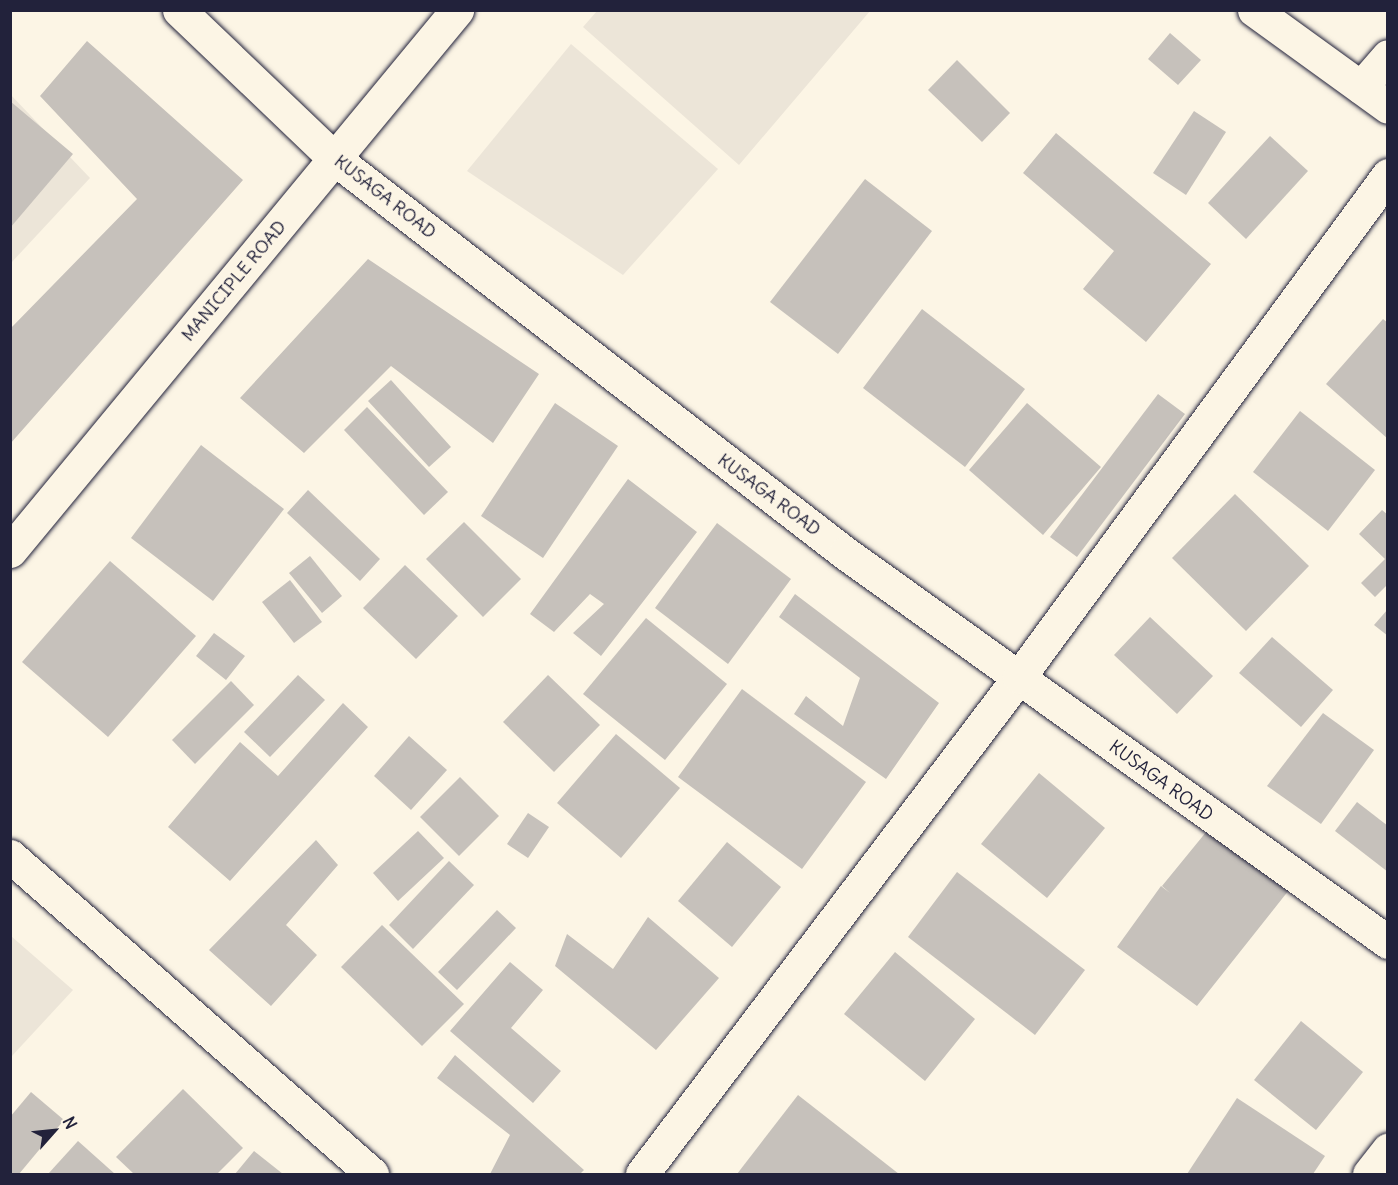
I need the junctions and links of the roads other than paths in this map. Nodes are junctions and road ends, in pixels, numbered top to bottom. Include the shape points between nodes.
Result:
1 (179, 10) edge
2 (457, 10) edge
3 (1254, 10) edge
4 (1388, 56) edge
5 (1361, 87) junction
6 (1388, 107) edge
7 (335, 159) junction
8 (1388, 175) edge
9 (10, 550) edge
10 (1019, 677) junction
11 (10, 856) edge
12 (1388, 942) edge
13 (1388, 1150) edge
14 (372, 1174) edge
15 (642, 1174) edge
16 (1369, 1174) edge

1 - 7 street, KUSAGA ROAD
2 - 7 street, MANICIPLE ROAD
3 - 5 street
4 - 5 street
5 - 6 street
7 - 9 street, MANICIPLE ROAD
7 - 10 street, KUSAGA ROAD via 685,432
8 - 10 street
10 - 12 street, KUSAGA ROAD
10 - 15 street
11 - 14 street
13 - 16 street

